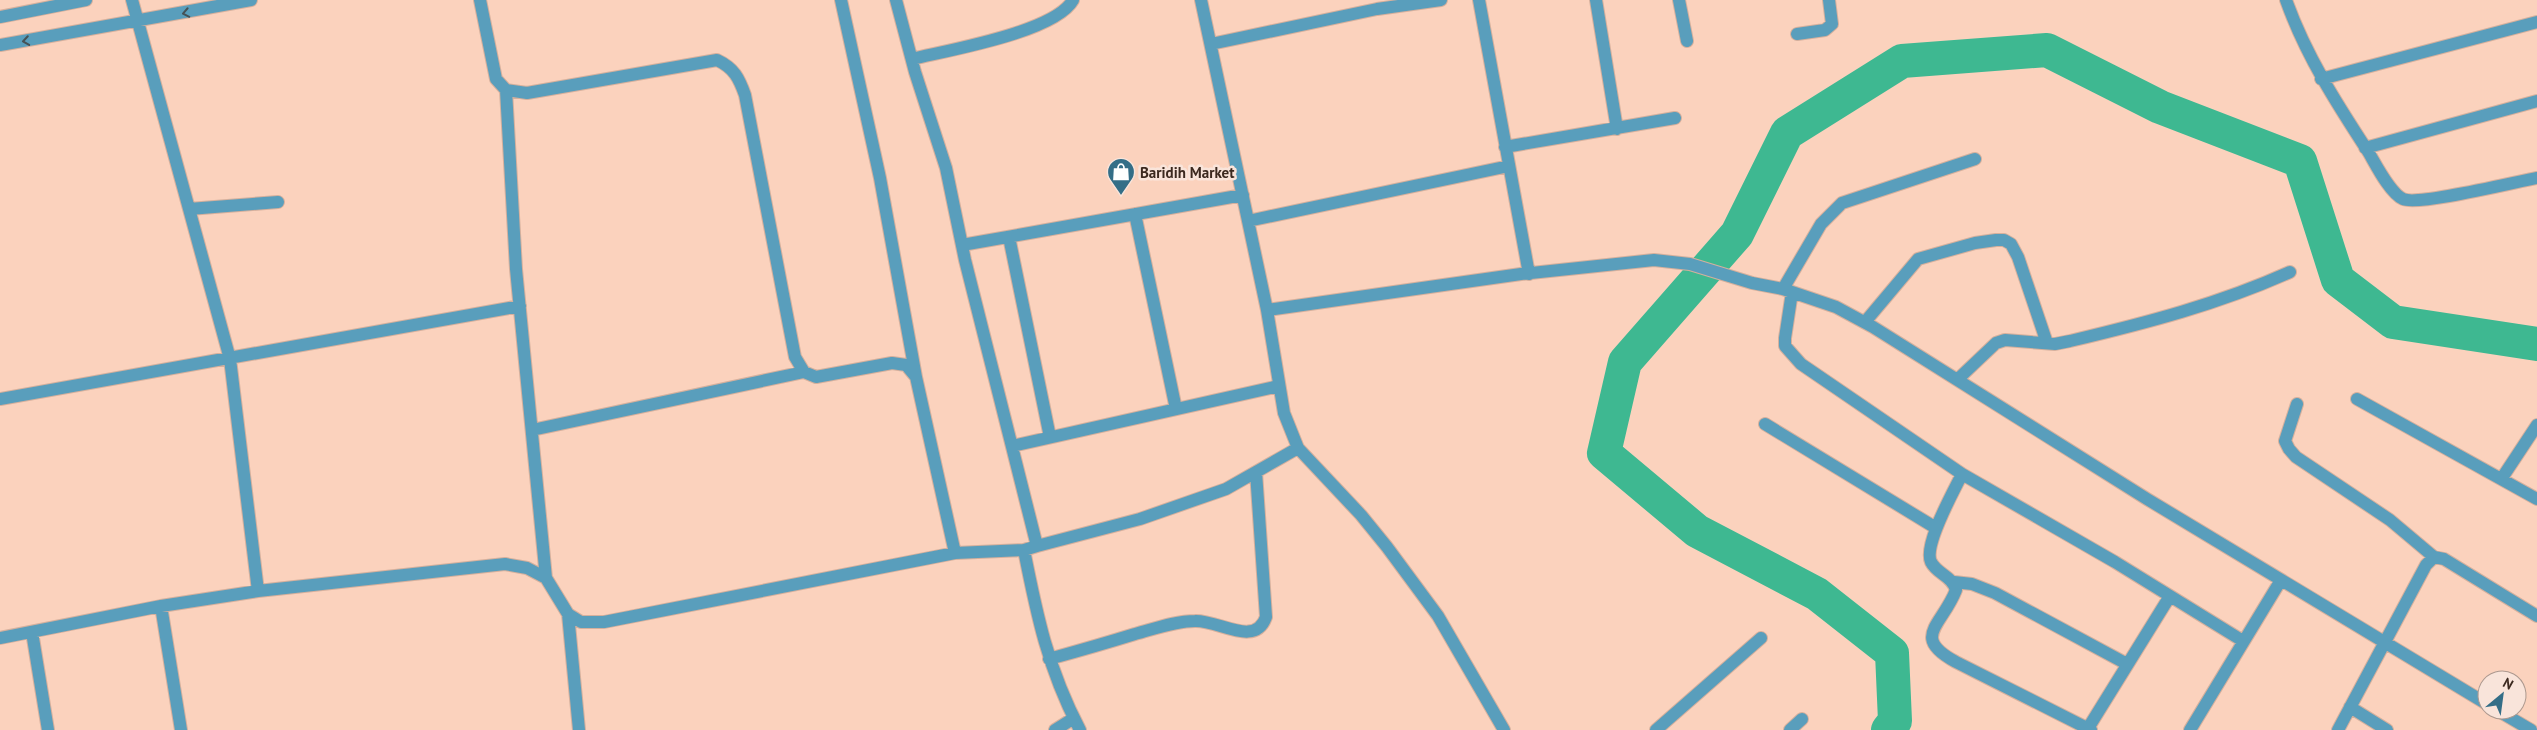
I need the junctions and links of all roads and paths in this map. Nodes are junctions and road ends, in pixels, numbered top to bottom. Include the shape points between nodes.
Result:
1 (86, 0) edge
2 (132, 0) edge
3 (251, 0) edge
4 (480, 0) edge
5 (841, 0) edge
6 (896, 0) edge
7 (1073, 0) edge
8 (1202, 0) edge
9 (1441, 0) edge
10 (1479, 0) edge
11 (1596, 0) edge
12 (1679, 0) edge
13 (1828, 0) edge
14 (2286, 0) edge
15 (0, 17) edge
16 (139, 22) junction
17 (2537, 22) edge
18 (1797, 34) dead end
19 (1687, 41) dead end
20 (1211, 44) junction
21 (0, 45) edge
22 (912, 59) junction
23 (2321, 79) junction
24 (506, 90) junction
25 (2537, 101) edge
26 (1675, 118) dead end
27 (1617, 129) junction
28 (1506, 147) junction
29 (2365, 148) junction
30 (1975, 159) dead end
31 (1509, 166) junction
32 (2537, 178) edge
33 (1242, 195) junction
34 (278, 202) dead end
35 (189, 209) junction
36 (1135, 214) junction
37 (1248, 221) junction
38 (1009, 237) junction
39 (962, 245) junction
40 (2290, 272) dead end
41 (1528, 274) junction
42 (1788, 290) junction
43 (520, 306) junction
44 (1267, 310) junction
45 (1865, 322) junction
46 (2047, 343) junction
47 (230, 360) junction
48 (804, 372) junction
49 (916, 377) junction
50 (1958, 380) junction
51 (1280, 386) junction
52 (0, 399) edge
53 (2357, 399) dead end
54 (2296, 404) dead end
55 (1176, 409) junction
56 (1765, 424) dead end
57 (2537, 425) edge
58 (532, 430) junction
59 (1050, 437) junction
60 (1012, 446) junction
61 (1298, 448) junction
62 (1256, 472) junction
63 (1962, 474) junction
64 (2502, 478) junction
65 (2537, 499) edge
66 (1936, 528) junction
67 (1037, 546) junction
68 (1024, 550) junction
69 (955, 553) junction
70 (2434, 557) junction
71 (546, 578) junction
72 (2281, 580) junction
73 (1954, 582) junction
74 (258, 591) junction
75 (2170, 596) junction
76 (161, 606) junction
77 (568, 614) junction
78 (2537, 616) edge
79 (32, 632) junction
80 (0, 638) edge
81 (1761, 638) dead end
82 (2243, 641) junction
83 (2385, 642) junction
84 (1049, 659) junction
85 (2127, 664) junction
86 (2477, 698) edge
87 (2350, 707) junction
88 (1074, 718) junction
89 (1802, 720) dead end
90 (2514, 720) edge
91 (2088, 729) edge
92 (48, 730) edge
93 (181, 730) edge
94 (579, 730) edge
95 (1055, 730) edge
96 (1080, 730) edge
97 (1504, 730) edge
98 (1656, 730) edge
99 (1790, 730) edge
100 (2190, 730) edge
101 (2338, 730) edge
102 (2387, 730) edge
103 (2531, 730) edge

1 - 15 street
2 - 16 street
3 -> 16 street
4 - 24 street via 496,79
5 - 49 street via 880,178
6 - 22 street
7 - 22 street via 1059,14 1034,28
8 - 20 street
9 - 20 street via 1377,9
10 - 28 street
11 - 27 street
12 - 19 street
13 - 18 street via 1832,24 1825,30
14 - 23 street
16 -> 21 street
16 - 35 street
17 - 23 street
20 - 33 street
22 - 39 street via 946,168
23 - 29 street
24 - 43 street
24 - 48 street via 527,93 717,60 729,66 739,78 745,95 795,357
25 - 29 street
26 - 27 street
27 - 28 street
28 - 31 street
29 - 32 street via 2387,182 2402,198 2413,201
30 - 42 street via 1842,202 1821,224
31 - 37 street
31 - 41 street
33 - 36 street
33 - 37 street
34 - 35 street
35 - 47 street
36 - 38 street
36 - 55 street
37 - 44 street
38 - 39 street
38 - 59 street
39 - 60 street
40 - 46 street via 2243,293 2192,310 2070,341
41 - 42 street via 1654,260 1690,264
41 - 44 street
42 - 45 street via 1836,307
42 - 63 street via 1785,338 1790,354
43 - 47 street
43 - 58 street
44 - 51 street
45 - 46 street via 1918,259 1975,243 2004,240 2011,244 2018,257
45 - 50 street
46 - 50 street via 1996,342
47 - 52 street
47 - 74 street
48 - 49 street via 816,377 892,363 906,365
48 - 58 street
49 - 69 street
50 - 72 street
51 - 55 street
51 - 61 street via 1284,413
53 - 64 street
54 - 70 street via 2285,441 2288,449 2404,530
55 - 59 street
56 - 66 street
57 - 64 street
58 - 71 street
59 - 60 street
60 - 67 street
61 - 62 street
61 - 97 street via 1387,546 1438,616
62 - 67 street via 1226,489 1140,519
62 - 84 street via 1266,618 1263,627 1257,632 1247,633 1207,621 1192,621 1167,625
63 - 66 street
63 - 75 street
64 - 65 street
66 - 73 street via 1929,551 1931,562
67 - 68 street
68 - 69 street
68 - 84 street
69 - 77 street via 604,622 581,622
70 - 78 street via 2444,559
70 - 83 street via 2426,565
71 - 74 street via 526,568 505,564
71 - 77 street
72 - 82 street
72 - 83 street
73 - 85 street via 1972,584 1995,593
73 - 91 street via 1956,590 1931,635 1932,645 1941,654
74 - 76 street
75 - 82 street
75 - 85 street
76 - 79 street
76 - 93 street
77 - 94 street
79 - 80 street
79 - 92 street
81 - 98 street
82 - 100 street
83 - 86 street
83 - 87 street
84 - 88 street via 1058,687
85 - 91 street
87 - 101 street
87 - 102 street
88 - 95 street
88 - 96 street
89 - 99 street
90 - 103 street

